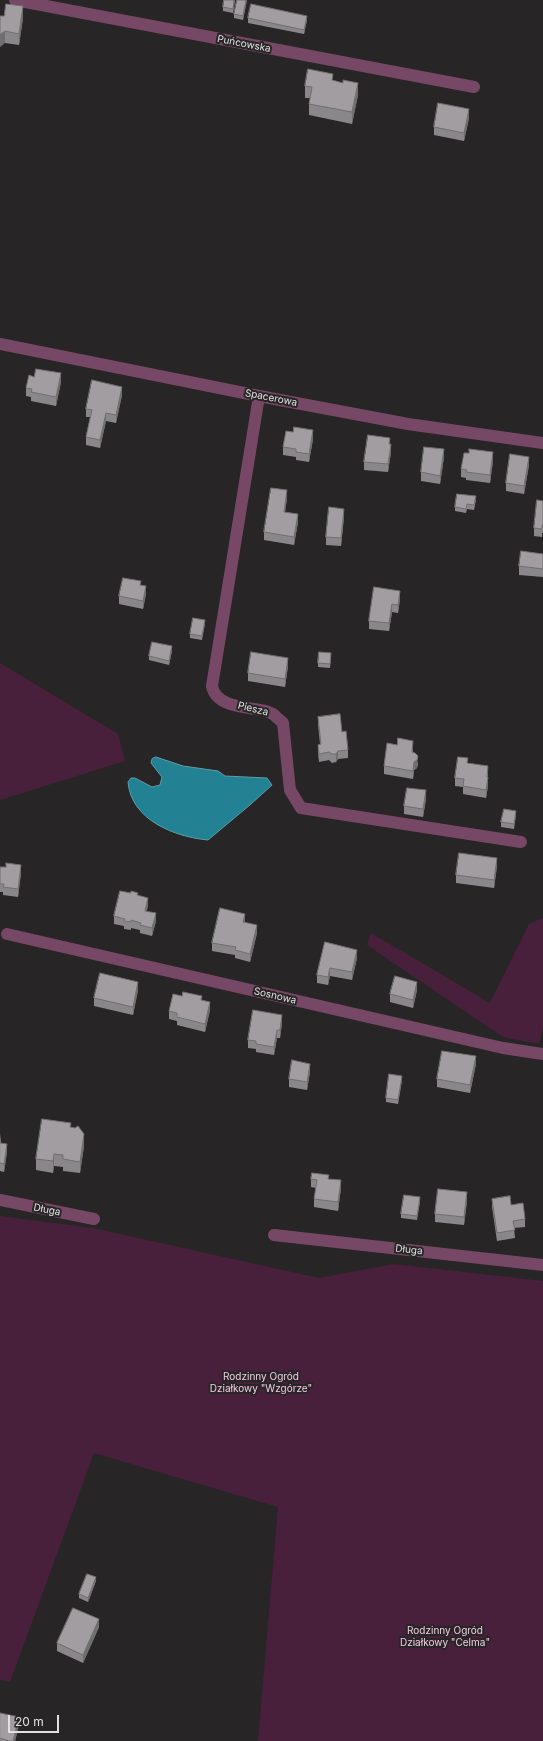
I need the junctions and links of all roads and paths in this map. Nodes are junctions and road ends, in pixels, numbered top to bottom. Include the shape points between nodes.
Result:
1 (15, 0) edge
2 (474, 87) dead end
3 (0, 344) edge
4 (259, 396) junction
5 (543, 443) edge
6 (522, 842) dead end
7 (7, 934) dead end
8 (543, 1054) edge
9 (0, 1200) edge
10 (94, 1219) dead end
11 (274, 1235) dead end
12 (543, 1265) edge

1 - 2 street, Puńcowska
3 - 4 street, Spacerowa
4 - 5 street, Spacerowa via 408,424
4 - 6 street, Piesza via 212,686 213,693 223,702 266,711 283,723 290,790 301,808
7 - 8 street, Sosnowa via 503,1048
9 - 10 street, Długa
11 - 12 street, Długa

